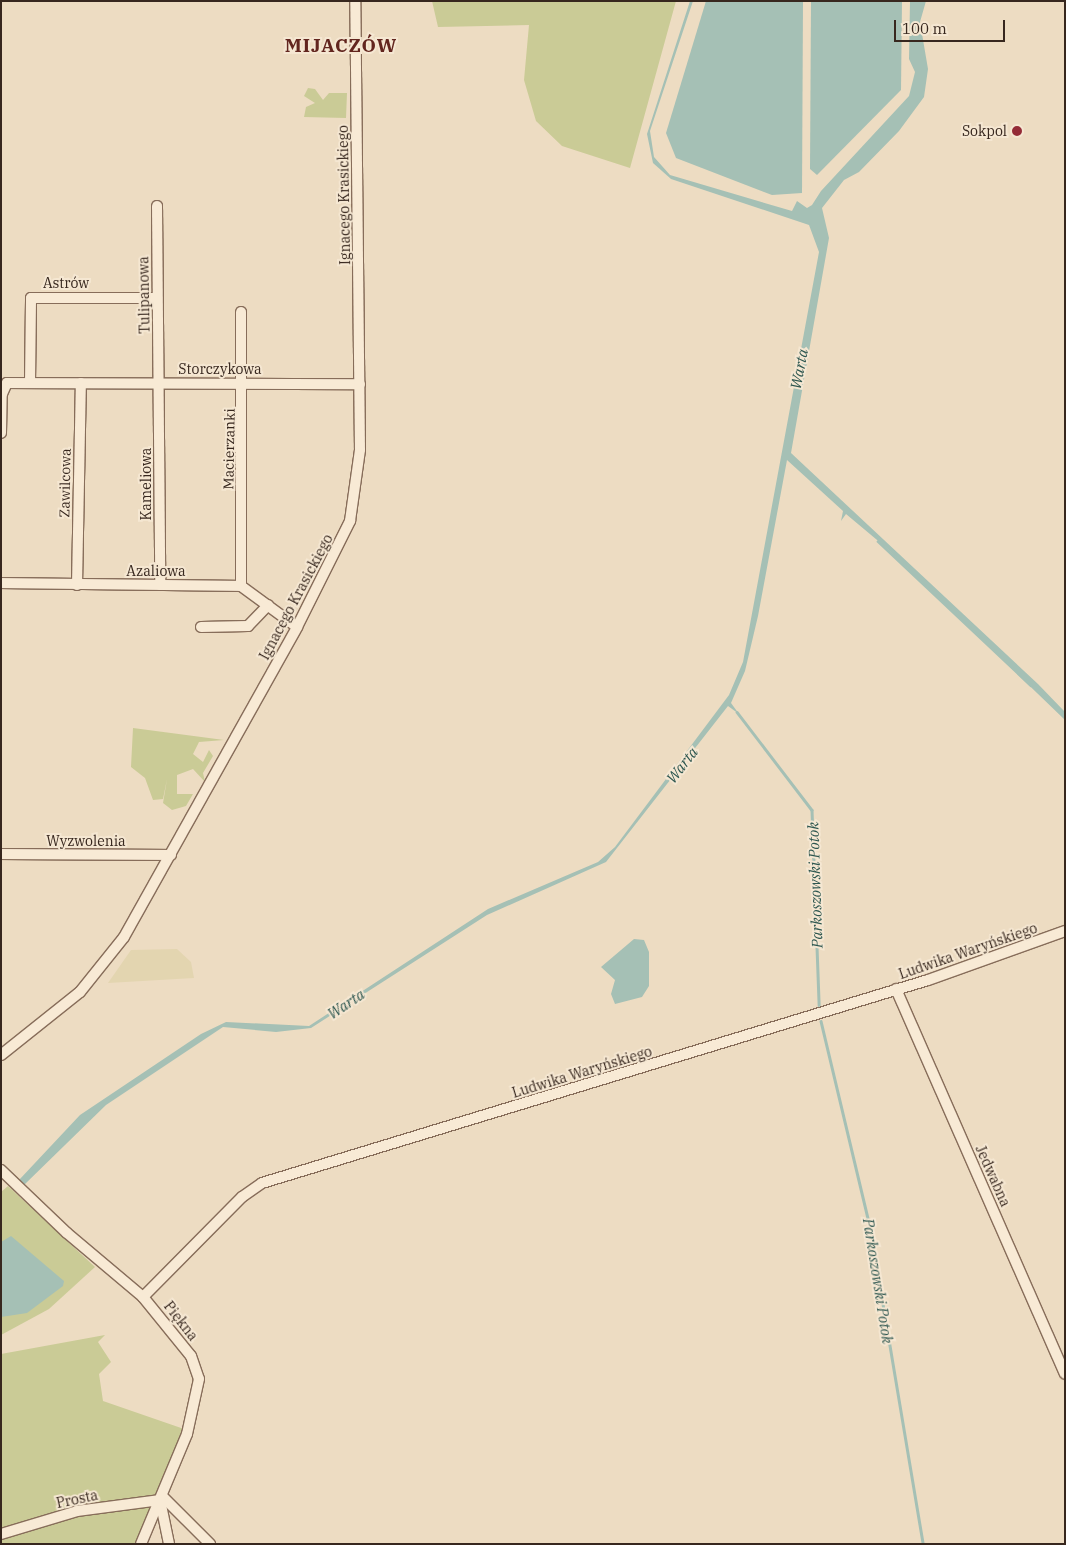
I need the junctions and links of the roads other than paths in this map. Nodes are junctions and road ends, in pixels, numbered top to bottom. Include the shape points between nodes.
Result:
1 (355, 1) edge
2 (157, 206) dead end
3 (156, 298) junction
4 (241, 312) dead end
5 (243, 382) junction
6 (30, 383) junction
7 (81, 383) junction
8 (160, 383) junction
9 (360, 384) junction
10 (2, 394) edge
11 (1, 433) edge
12 (1, 583) edge
13 (77, 585) junction
14 (160, 585) junction
15 (241, 586) junction
16 (268, 605) junction
17 (201, 627) dead end
18 (297, 627) junction
19 (1, 854) edge
20 (170, 855) junction
21 (1065, 931) edge
22 (896, 990) junction
23 (1, 1055) edge
24 (1, 1170) edge
25 (143, 1297) junction
26 (1065, 1374) edge
27 (161, 1498) junction
28 (1, 1534) edge
29 (141, 1544) edge
30 (169, 1544) edge
31 (210, 1544) edge

1 - 9 street, Ignacego Krasickiego
2 - 3 street, Tulipanowa
3 - 6 street, Astrów via 31,298
3 - 8 street, Tulipanowa
4 - 5 street, Macierzanki
5 - 8 street, Storczykowa
5 - 9 street, Storczykowa
5 - 15 street, Macierzanki
6 - 7 street, Storczykowa
6 - 10 street, Storczykowa via 7,383
7 - 8 street, Storczykowa
7 - 13 street, Zawilcowa
8 - 14 street, Kameliowa
9 - 18 street, Ignacego Krasickiego via 360,473 350,521
10 - 11 street
12 - 13 street, Azaliowa
13 - 14 street, Azaliowa
14 - 15 street, Azaliowa
15 - 16 street
16 - 17 street via 248,626
16 - 18 street
18 - 20 street, Ignacego Krasickiego
19 - 20 street, Wyzwolenia
20 - 23 street, Ignacego Krasickiego via 124,937 95,976
21 - 22 street, Ludwika Waryńskiego
22 - 25 street, Ludwika Waryńskiego via 262,1183 242,1197
22 - 26 street, Jedwabna
24 - 25 street, Piękna
25 - 27 street, Piękna via 181,1338 199,1379 187,1434
27 - 28 street, Prosta via 77,1511
27 - 29 street, Piękna
27 - 30 street
27 - 31 street

